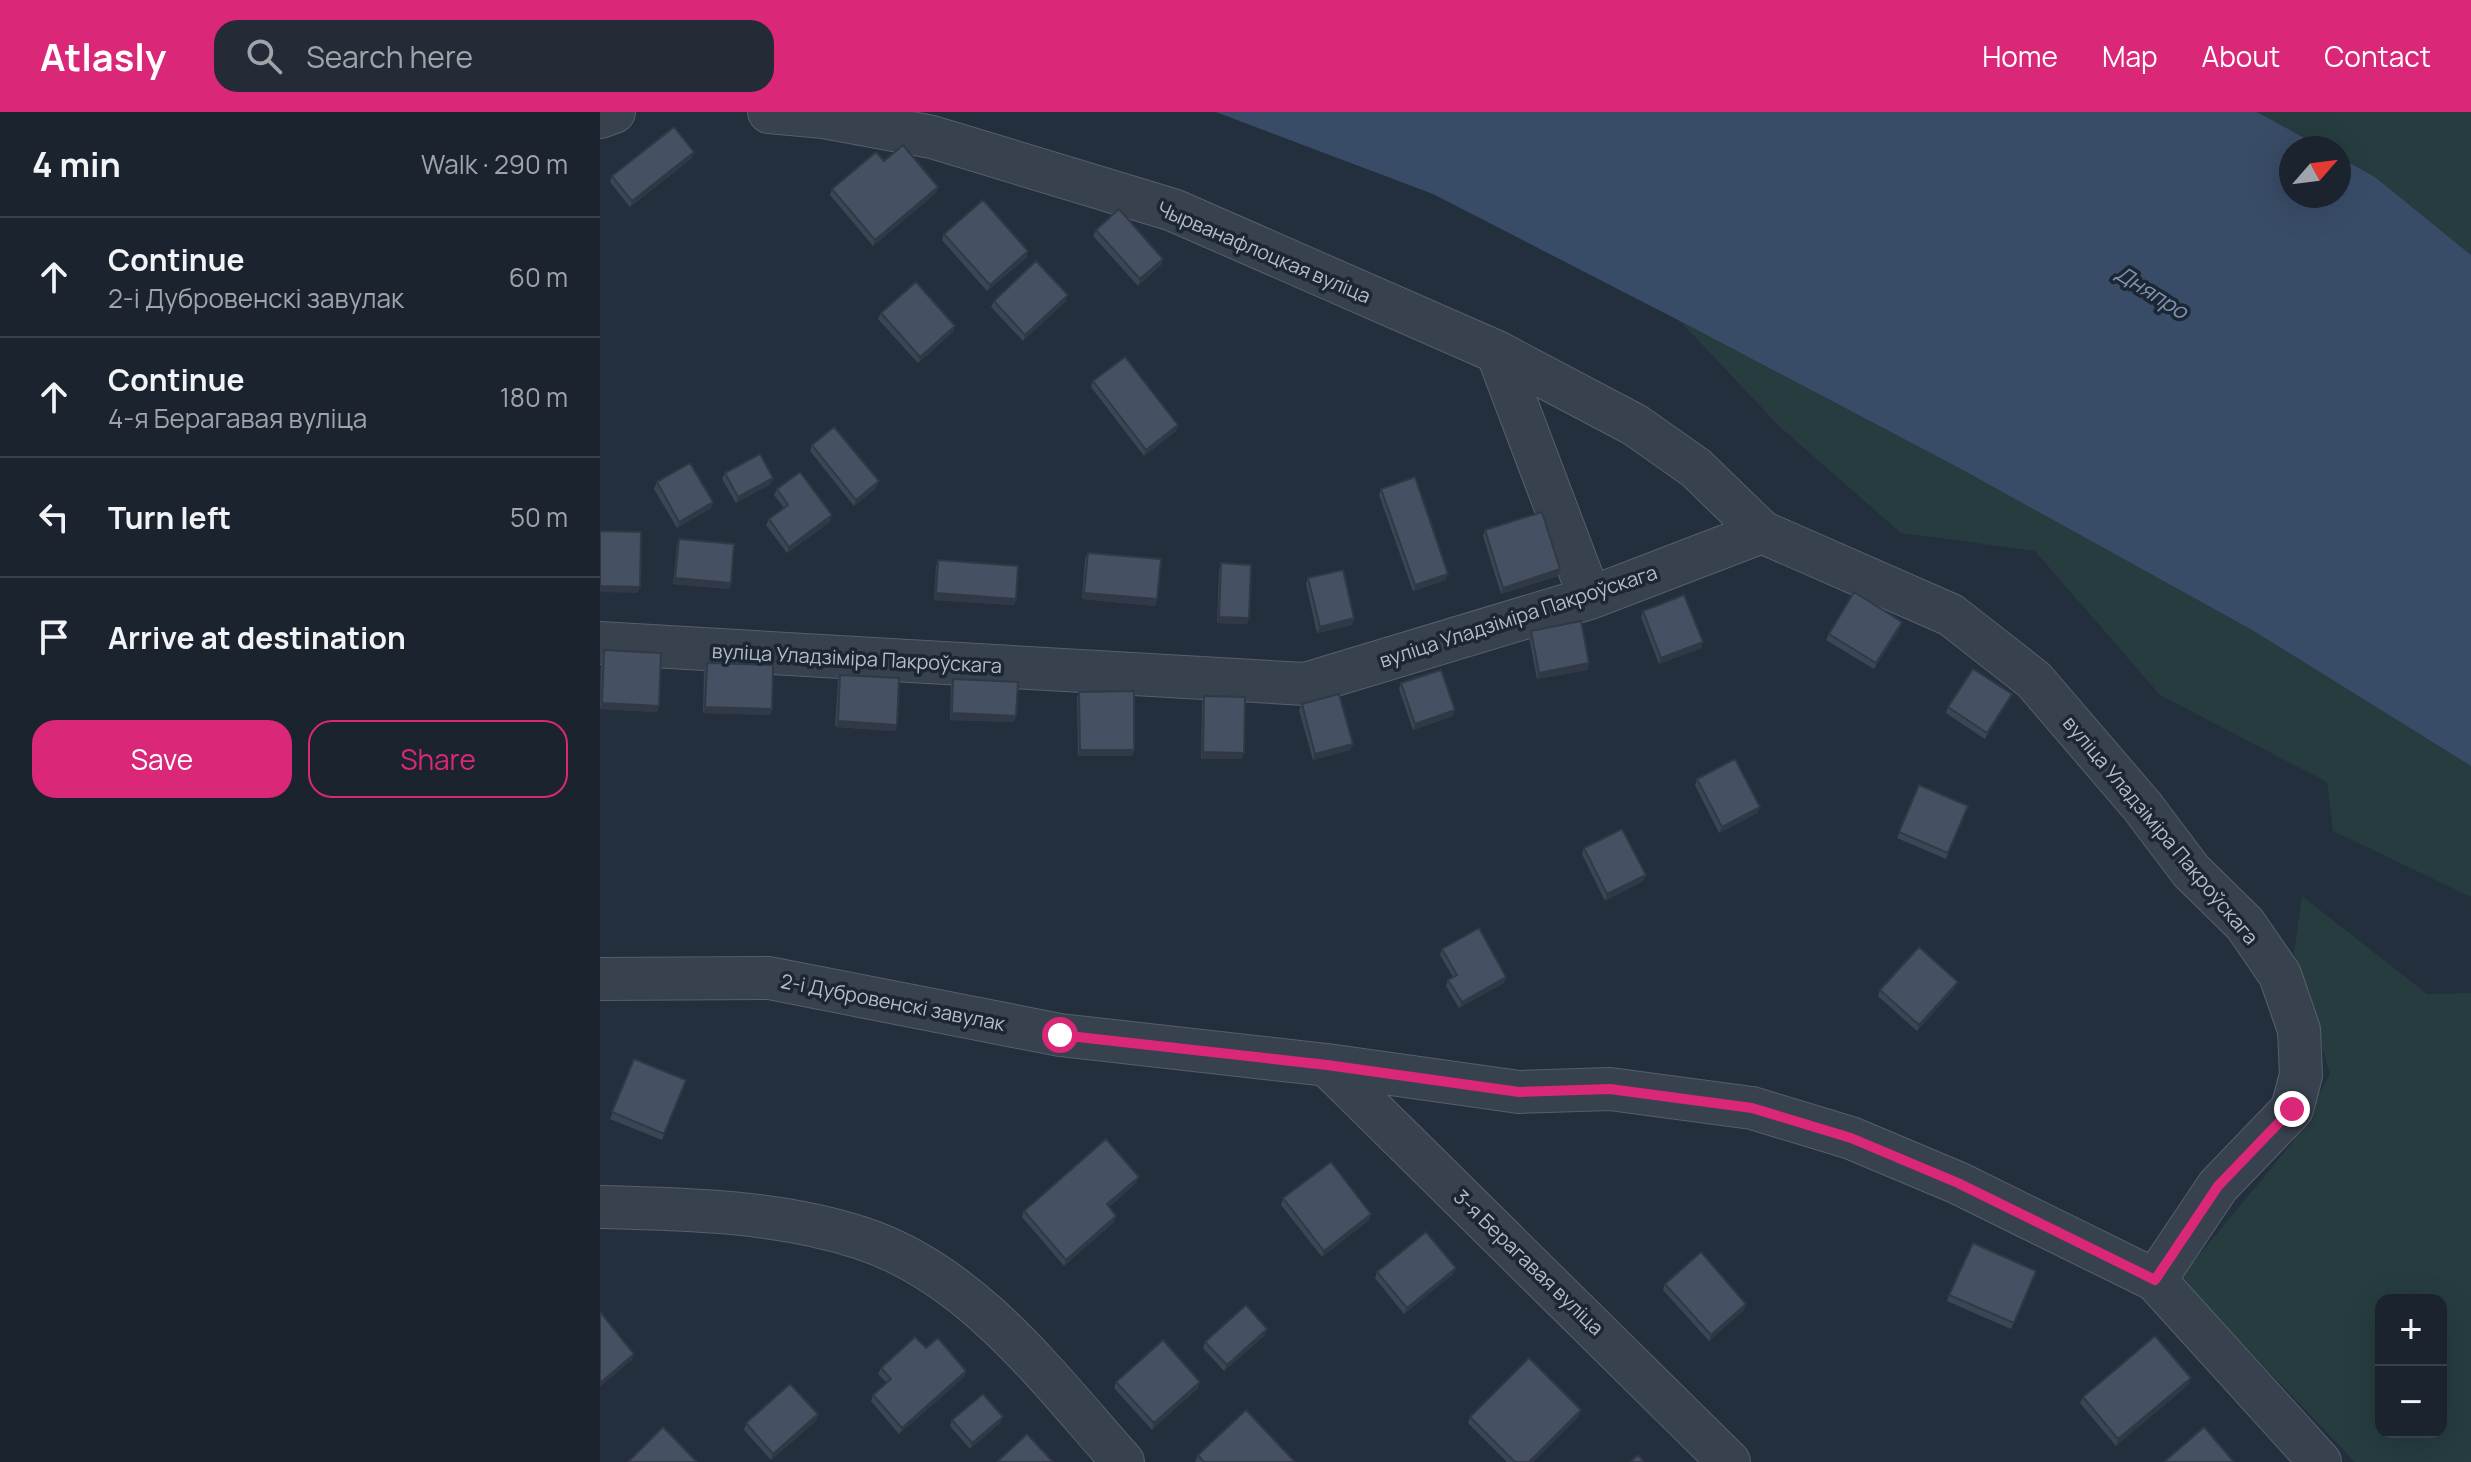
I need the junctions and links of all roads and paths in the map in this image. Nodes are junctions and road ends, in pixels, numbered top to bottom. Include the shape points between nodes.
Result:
1 (614, 112) edge
2 (769, 112) edge
3 (600, 117) edge
4 (1497, 352) junction
5 (1762, 532) junction
6 (1590, 598) junction
7 (600, 643) edge
8 (600, 979) edge
9 (1327, 1065) junction
10 (600, 1207) edge
11 (2155, 1280) junction
12 (1123, 1462) edge
13 (1729, 1462) edge
14 (2320, 1462) edge

1 - 3 street
2 - 4 street, Чырванафлоцкая вуліца via 932,137 1173,210
4 - 5 street, Чырванафлоцкая вуліца via 1635,425 1696,468
4 - 6 street
5 - 6 street, вуліца Уладзіміра Пакроўскага
5 - 11 street, вуліца Уладзіміра Пакроўскага via 1951,615 2034,680 2191,871 2245,924 2280,975 2299,1030 2301,1075 2292,1109 2218,1186
6 - 7 street, вуліца Уладзіміра Пакроўскага via 1305,684
8 - 9 street, 2-і Дубровенскі завулак via 769,978 1060,1035
9 - 11 street, 2-і Дубровенскі завулак via 1519,1092 1610,1089 1752,1108 1851,1138 1958,1183
9 - 13 street, 3-я Берагавая вуліца
10 - 12 street via 705,1211 862,1238 928,1271 975,1306 1019,1345
11 - 14 street

